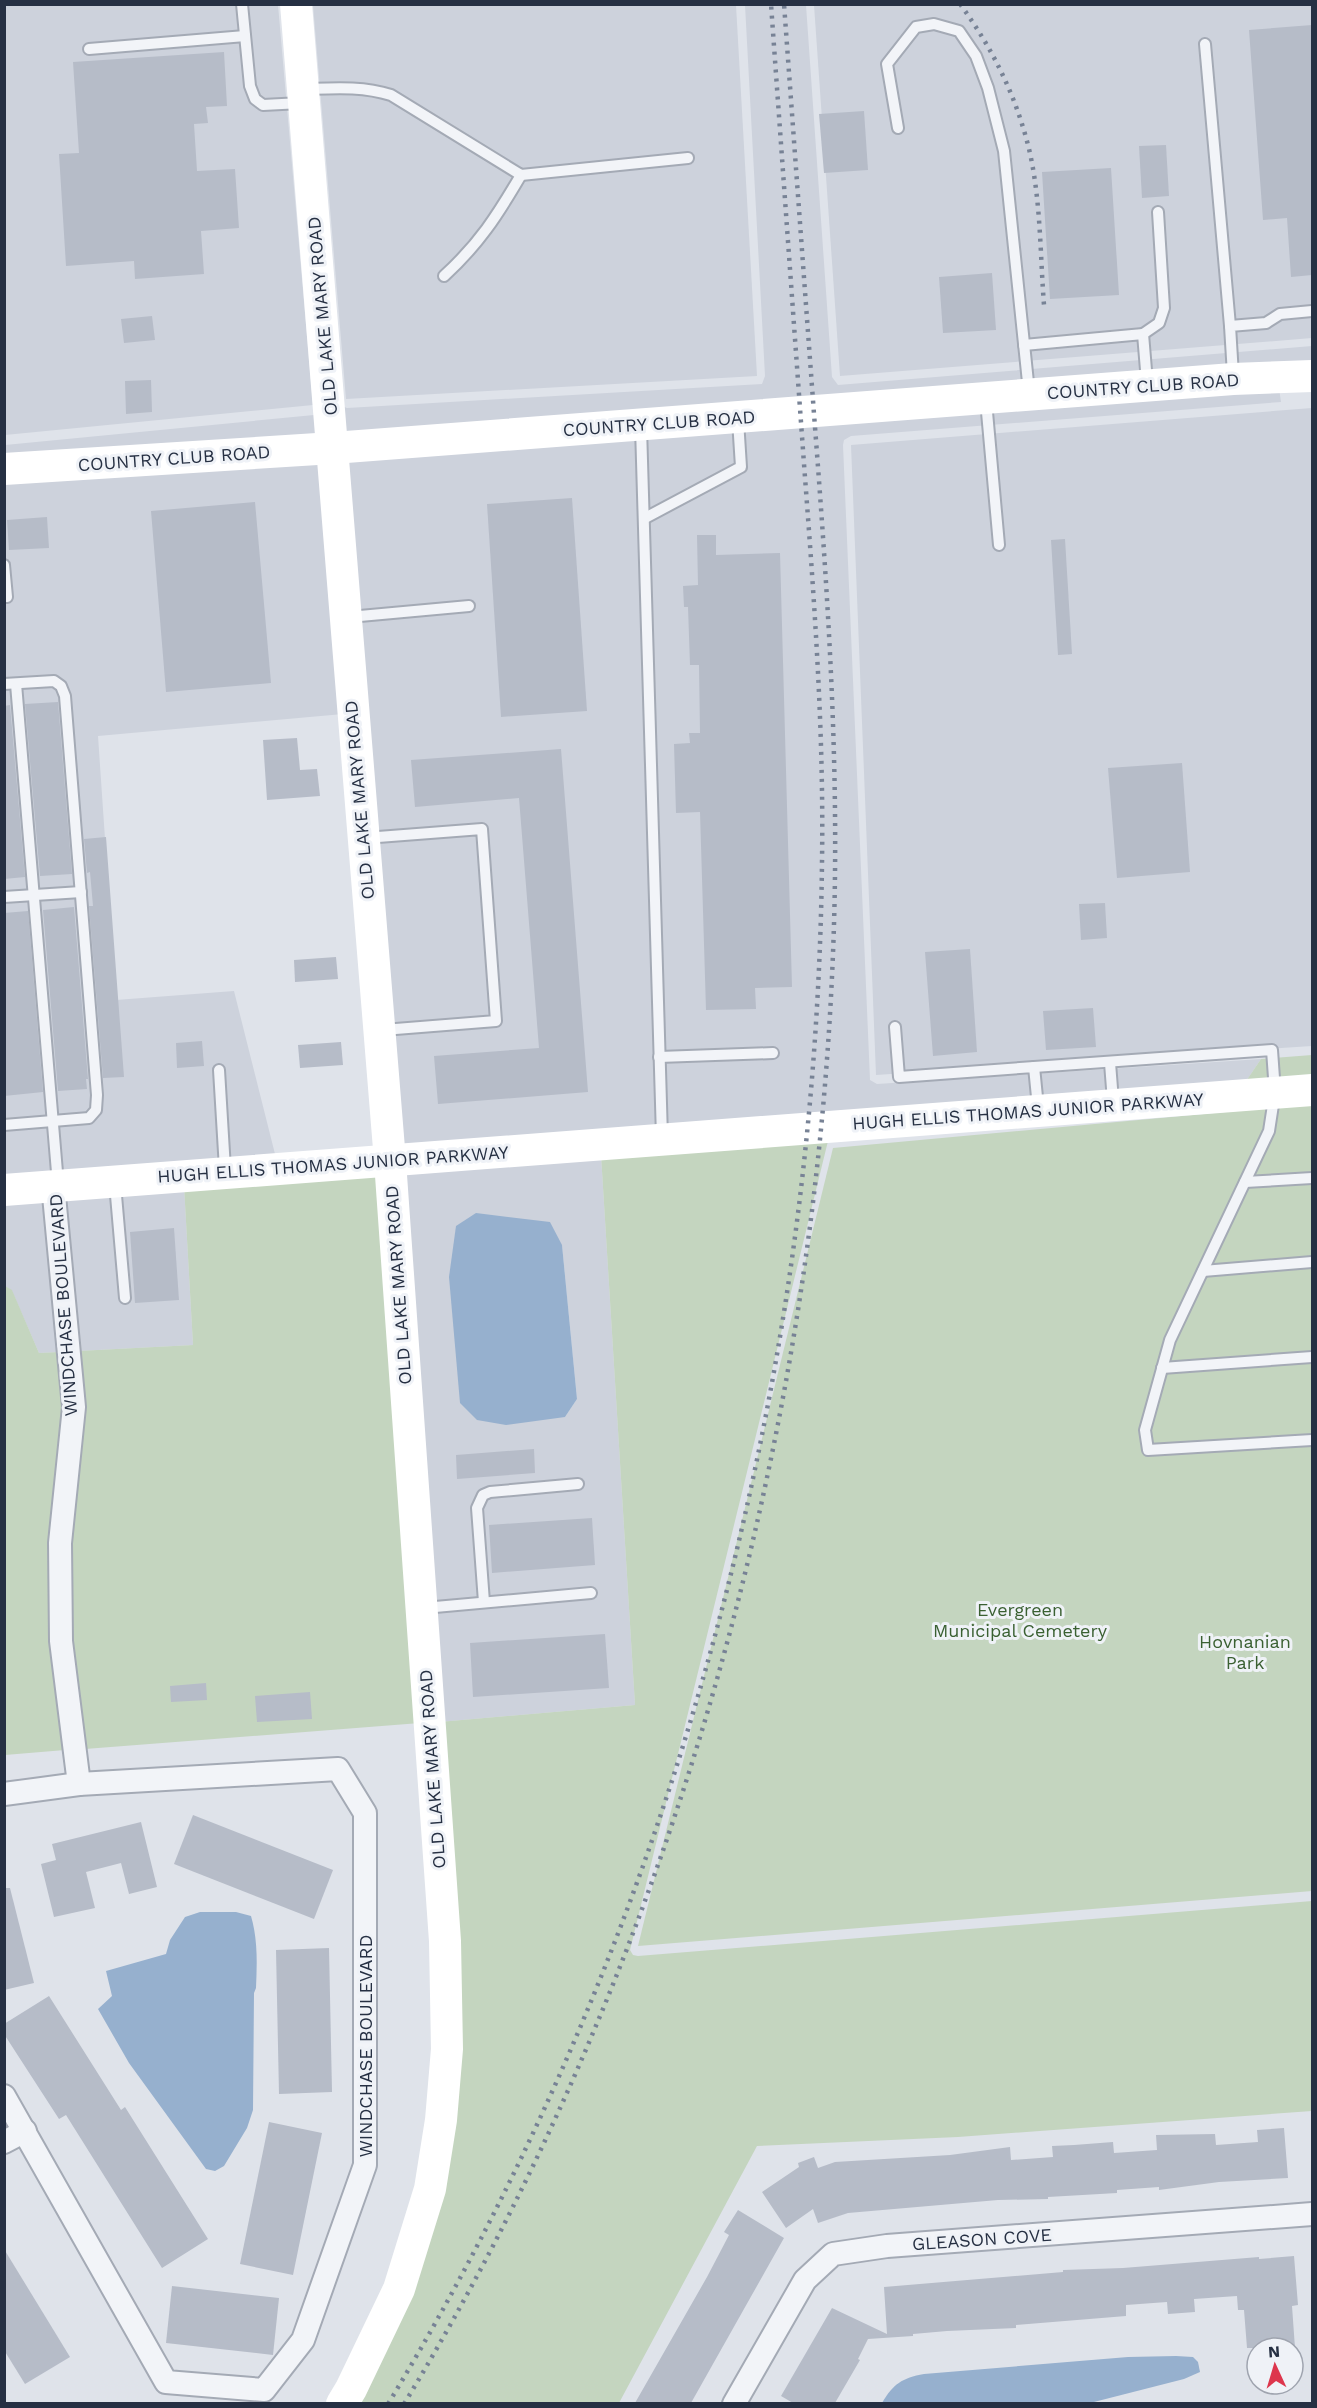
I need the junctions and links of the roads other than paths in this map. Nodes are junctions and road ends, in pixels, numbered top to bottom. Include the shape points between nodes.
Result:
1 (242, 4) edge
2 (296, 4) edge
3 (245, 36) junction
4 (1205, 44) dead end
5 (89, 49) dead end
6 (303, 96) junction
7 (898, 128) dead end
8 (688, 158) dead end
9 (521, 175) junction
10 (1158, 212) dead end
11 (444, 276) dead end
12 (1312, 311) edge
13 (1230, 326) junction
14 (1143, 334) junction
15 (1024, 345) junction
16 (1312, 376) edge
17 (1233, 379) junction
18 (1147, 386) junction
19 (1030, 395) junction
20 (985, 398) junction
21 (738, 416) junction
22 (641, 424) junction
23 (333, 448) junction
24 (4, 469) edge
25 (645, 518) junction
26 (999, 545) dead end
27 (4, 565) edge
28 (4, 597) edge
29 (470, 606) dead end
30 (345, 618) junction
31 (10, 684) edge
32 (362, 838) junction
33 (81, 892) junction
34 (33, 895) junction
35 (4, 897) edge
36 (895, 1027) dead end
37 (379, 1030) junction
38 (773, 1053) dead end
39 (659, 1057) junction
40 (1110, 1063) junction
41 (1034, 1067) junction
42 (219, 1070) dead end
43 (1312, 1090) edge
44 (1275, 1092) junction
45 (1113, 1105) junction
46 (1038, 1110) junction
47 (52, 1121) junction
48 (4, 1125) edge
49 (662, 1139) junction
50 (390, 1161) junction
51 (226, 1172) junction
52 (1312, 1178) edge
53 (115, 1180) junction
54 (1245, 1182) junction
55 (56, 1185) junction
56 (4, 1190) edge
57 (1312, 1262) edge
58 (1203, 1271) junction
59 (125, 1298) dead end
60 (1312, 1357) edge
61 (1162, 1368) junction
62 (1312, 1440) edge
63 (578, 1484) dead end
64 (591, 1593) dead end
65 (484, 1602) junction
66 (421, 1608) junction
67 (79, 1784) junction
68 (4, 1794) edge
69 (4, 2096) edge
70 (25, 2131) junction
71 (4, 2142) edge
72 (1312, 2214) edge
73 (342, 2403) edge
74 (734, 2403) edge

1 - 3 lane
2 - 6 street, OLD LAKE MARY ROAD
3 - 5 lane
3 - 6 lane via 255,99 263,105
4 - 13 lane
6 - 9 lane via 353,88 391,95
6 - 23 street, OLD LAKE MARY ROAD
7 - 15 lane via 887,64 916,27 934,24 959,31 976,56 988,88 1004,151
8 - 9 lane
9 - 11 lane via 470,252
10 - 14 lane via 1164,308 1159,323
12 - 13 lane via 1280,314 1266,323
13 - 17 lane
14 - 15 lane
14 - 18 lane
15 - 19 lane
16 - 17 street, COUNTRY CLUB ROAD
17 - 18 street, COUNTRY CLUB ROAD
18 - 19 street, COUNTRY CLUB ROAD
19 - 20 street, COUNTRY CLUB ROAD
20 - 21 street, COUNTRY CLUB ROAD
20 - 26 lane
21 - 22 street, COUNTRY CLUB ROAD
21 - 25 lane via 741,467
22 - 23 street, COUNTRY CLUB ROAD
22 - 25 lane
23 - 24 street, COUNTRY CLUB ROAD
23 - 30 street, OLD LAKE MARY ROAD
25 - 39 lane
27 - 28 lane
29 - 30 lane
30 - 32 street, OLD LAKE MARY ROAD
31 - 33 lane via 54,681 65,696
31 - 34 lane
32 - 37 street, OLD LAKE MARY ROAD
32 - 37 lane via 482,829 496,1021
33 - 34 lane
33 - 47 lane via 96,1110 89,1118
34 - 35 lane
34 - 47 lane
36 - 41 lane via 899,1077
37 - 50 street, OLD LAKE MARY ROAD
38 - 39 lane
39 - 49 lane
40 - 41 lane
40 - 44 lane via 1272,1050
40 - 45 lane
41 - 46 lane
42 - 51 lane
43 - 44 street, HUGH ELLIS THOMAS JUNIOR PARKWAY
44 - 45 street, HUGH ELLIS THOMAS JUNIOR PARKWAY
44 - 54 lane via 1269,1131
45 - 46 street, HUGH ELLIS THOMAS JUNIOR PARKWAY
46 - 49 street, HUGH ELLIS THOMAS JUNIOR PARKWAY
47 - 48 lane
47 - 55 lane
49 - 50 street, HUGH ELLIS THOMAS JUNIOR PARKWAY
50 - 51 street, HUGH ELLIS THOMAS JUNIOR PARKWAY
50 - 66 street, OLD LAKE MARY ROAD
51 - 53 street, HUGH ELLIS THOMAS JUNIOR PARKWAY
52 - 54 lane
53 - 55 street, HUGH ELLIS THOMAS JUNIOR PARKWAY
53 - 59 lane
54 - 58 lane
55 - 56 street, HUGH ELLIS THOMAS JUNIOR PARKWAY
55 - 67 street, WINDCHASE BOULEVARD via 74,1407 60,1542 62,1641
57 - 58 lane
58 - 61 lane via 1170,1340
60 - 61 lane
61 - 62 lane via 1145,1430 1148,1450
63 - 65 lane via 490,1491 483,1495 477,1508
64 - 65 lane
65 - 66 lane
66 - 73 street, OLD LAKE MARY ROAD via 445,1941 447,2049 441,2120 430,2189 399,2289
67 - 68 street, WINDCHASE BOULEVARD
67 - 70 street, WINDCHASE BOULEVARD via 338,1769 365,1812 365,2165 303,2340 264,2390 166,2382
69 - 70 street, WINDCHASE BOULEVARD
70 - 71 street
72 - 74 street, GLEASON COVE via 886,2246 833,2254 805,2280

